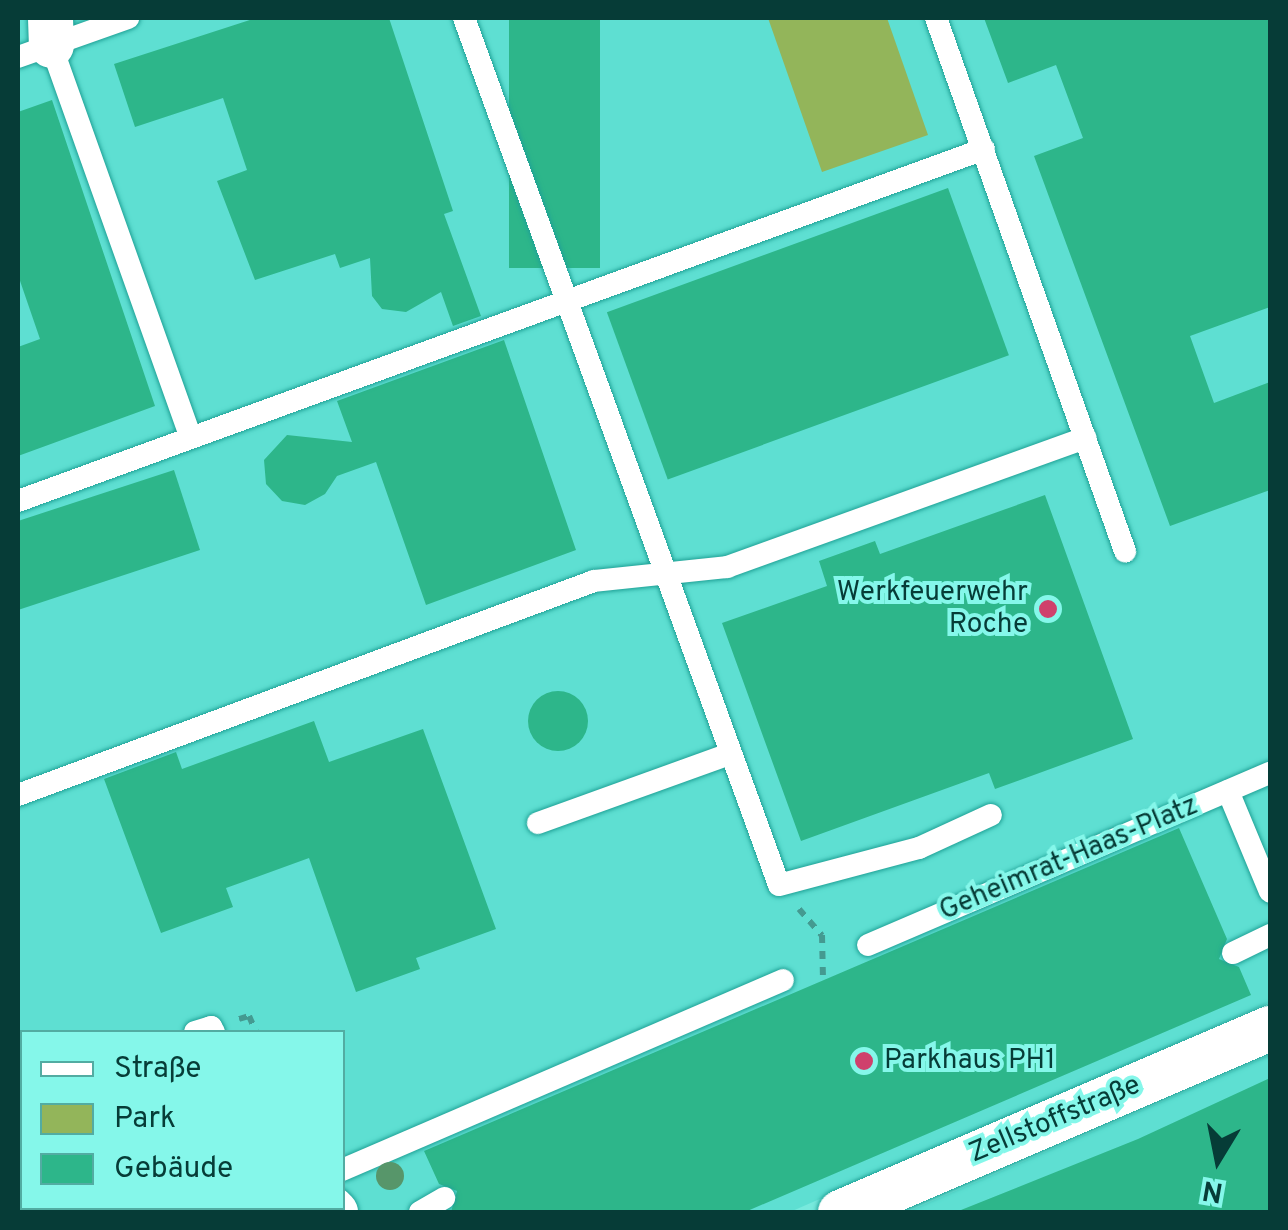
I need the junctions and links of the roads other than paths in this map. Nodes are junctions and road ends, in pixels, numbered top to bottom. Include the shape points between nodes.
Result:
1 (128, 18) edge
2 (464, 18) edge
3 (936, 18) edge
4 (40, 40) edge
5 (984, 150) junction
6 (564, 302) junction
7 (190, 436) junction
8 (1085, 438) junction
9 (18, 501) edge
10 (1125, 552) dead end
11 (662, 574) junction
12 (730, 754) junction
13 (1270, 773) edge
14 (1228, 792) junction
15 (18, 796) edge
16 (991, 816) dead end
17 (538, 823) dead end
18 (1270, 892) edge
19 (1270, 935) edge
20 (868, 945) dead end
21 (1233, 953) dead end
22 (783, 980) dead end
23 (1270, 1028) edge
24 (345, 1169) edge
25 (444, 1198) dead end
26 (420, 1212) edge
27 (840, 1212) edge

1 - 4 lane
2 - 6 lane
3 - 5 lane
4 - 7 lane
5 - 6 lane
5 - 8 lane
6 - 7 lane
6 - 11 lane
7 - 9 lane
8 - 10 lane
8 - 11 lane via 727,567
11 - 12 lane
11 - 15 lane via 594,581
12 - 16 lane via 779,886 919,848
12 - 17 lane
13 - 14 lane, Geheimrat-Haas-Platz
14 - 18 lane
14 - 20 lane, Geheimrat-Haas-Platz
19 - 21 lane
22 - 24 lane
23 - 27 street, Zellstoffstraße
25 - 26 lane

